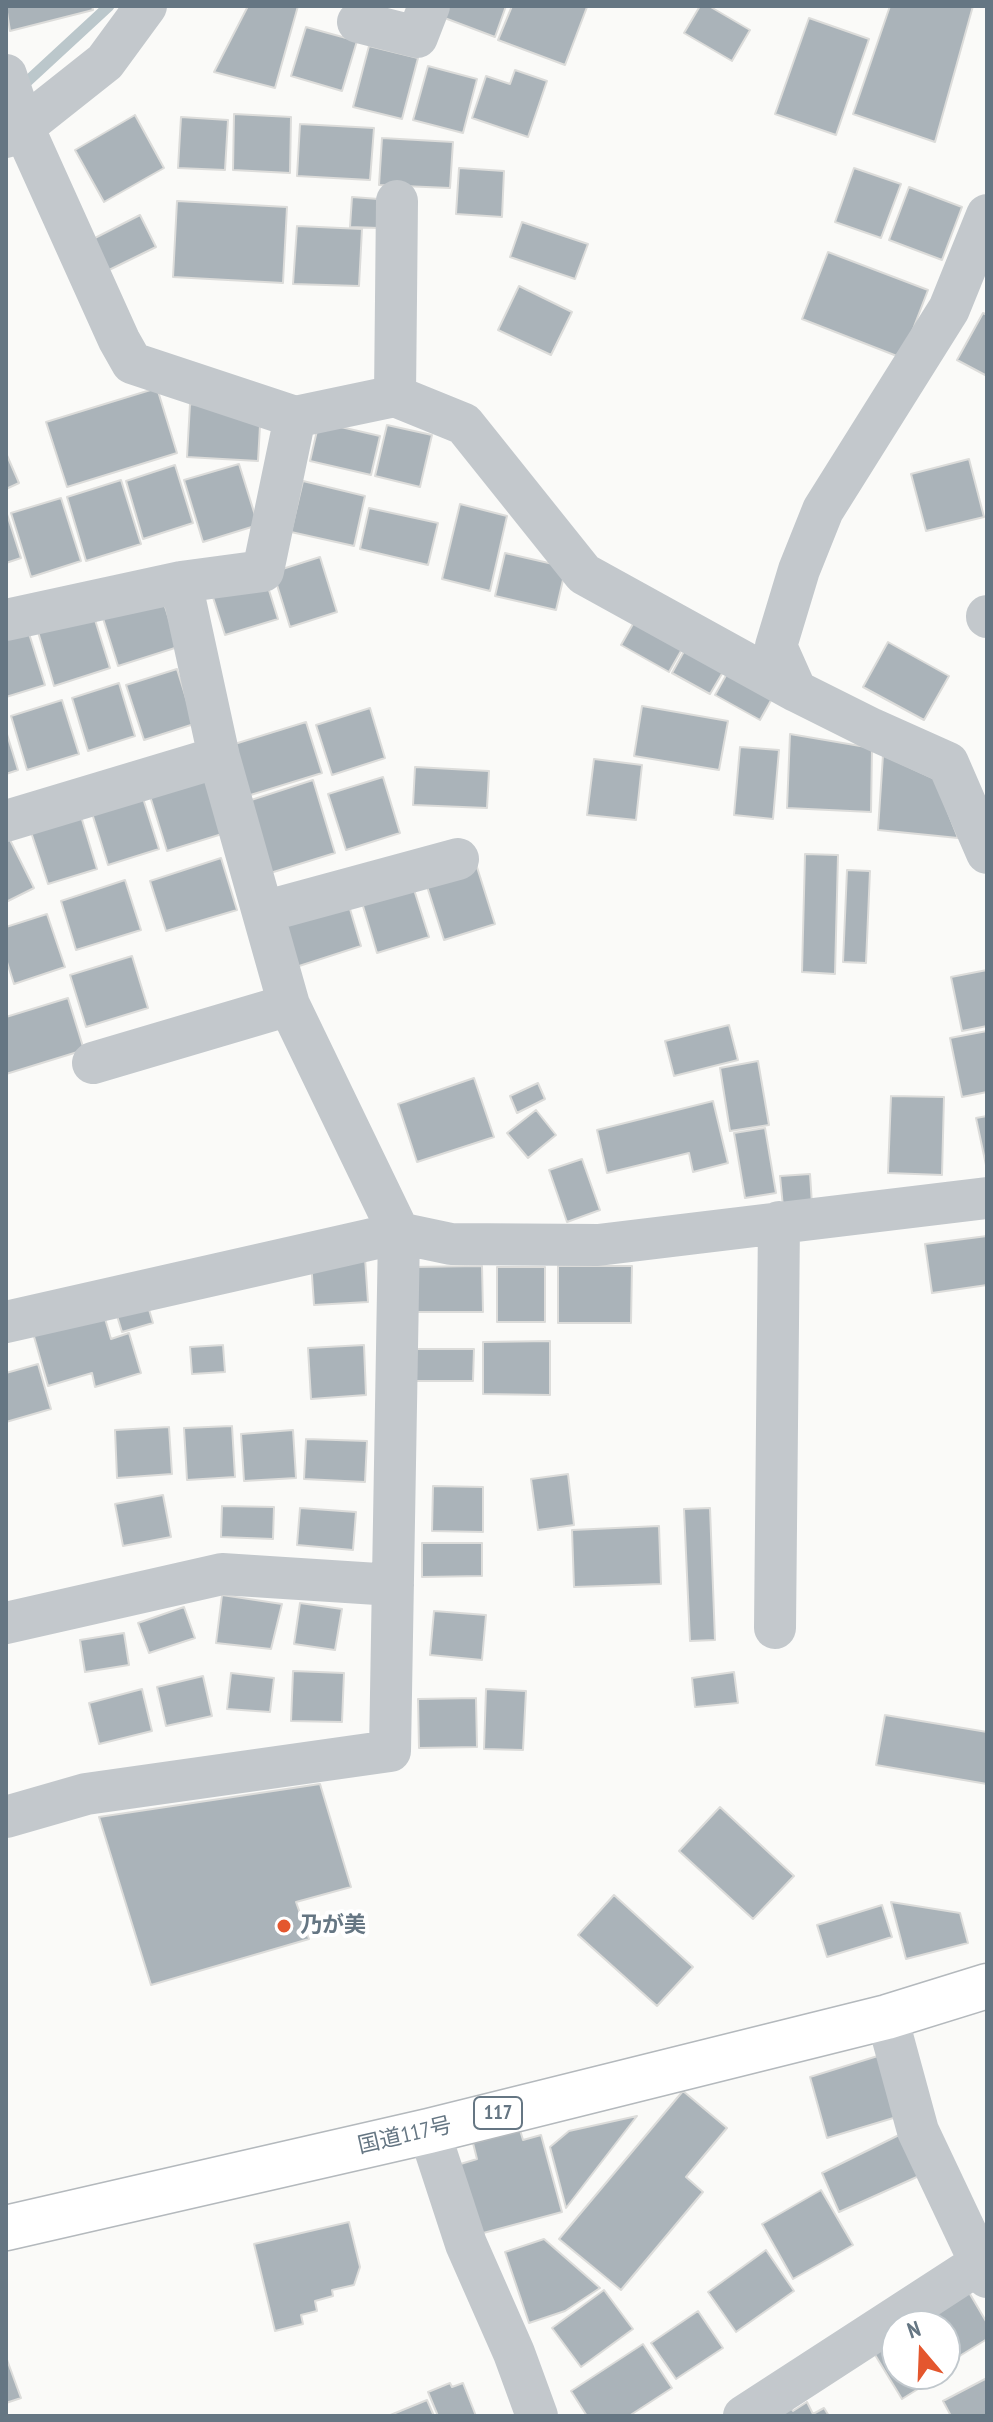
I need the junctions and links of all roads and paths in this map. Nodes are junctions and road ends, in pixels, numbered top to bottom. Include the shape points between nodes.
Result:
1 (146, 6) edge
2 (429, 6) edge
3 (358, 22) dead end
4 (13, 107) edge
5 (397, 201) dead end
6 (987, 215) edge
7 (395, 396) junction
8 (295, 417) junction
9 (181, 582) junction
10 (6, 620) edge
11 (796, 691) junction
12 (219, 757) junction
13 (6, 821) edge
14 (987, 853) edge
15 (458, 859) dead end
16 (263, 912) junction
17 (289, 1005) junction
18 (93, 1063) dead end
19 (987, 1198) edge
20 (779, 1222) junction
21 (399, 1233) junction
22 (6, 1322) edge
23 (393, 1585) junction
24 (6, 1623) edge
25 (775, 1628) dead end
26 (6, 1817) edge
27 (987, 1986) edge
28 (887, 2017) junction
29 (429, 2131) junction
30 (6, 2228) edge
31 (983, 2270) edge
32 (537, 2416) edge
33 (744, 2416) edge

1 - 4 street via 105,62
2 - 3 street via 417,37
4 - 8 street via 132,363
5 - 7 street
6 - 11 street via 949,309 823,510 776,646
7 - 8 street
7 - 11 street via 464,424 584,574
8 - 9 street via 263,571
9 - 10 street
9 - 12 street
11 - 14 street via 948,763
12 - 13 street
12 - 16 street
15 - 16 street
16 - 17 street
17 - 18 street
17 - 21 street
19 - 20 street
20 - 21 street via 598,1245 451,1244
20 - 25 street
21 - 22 street
21 - 23 street
23 - 24 street via 222,1574
23 - 26 street via 390,1751 86,1794
27 - 28 highway, 国道117号 / 117
28 - 29 highway, 国道117号 / 117
28 - 31 street via 918,2131
29 - 30 highway, 国道117号 / 117
29 - 32 street via 466,2244
31 - 33 street

